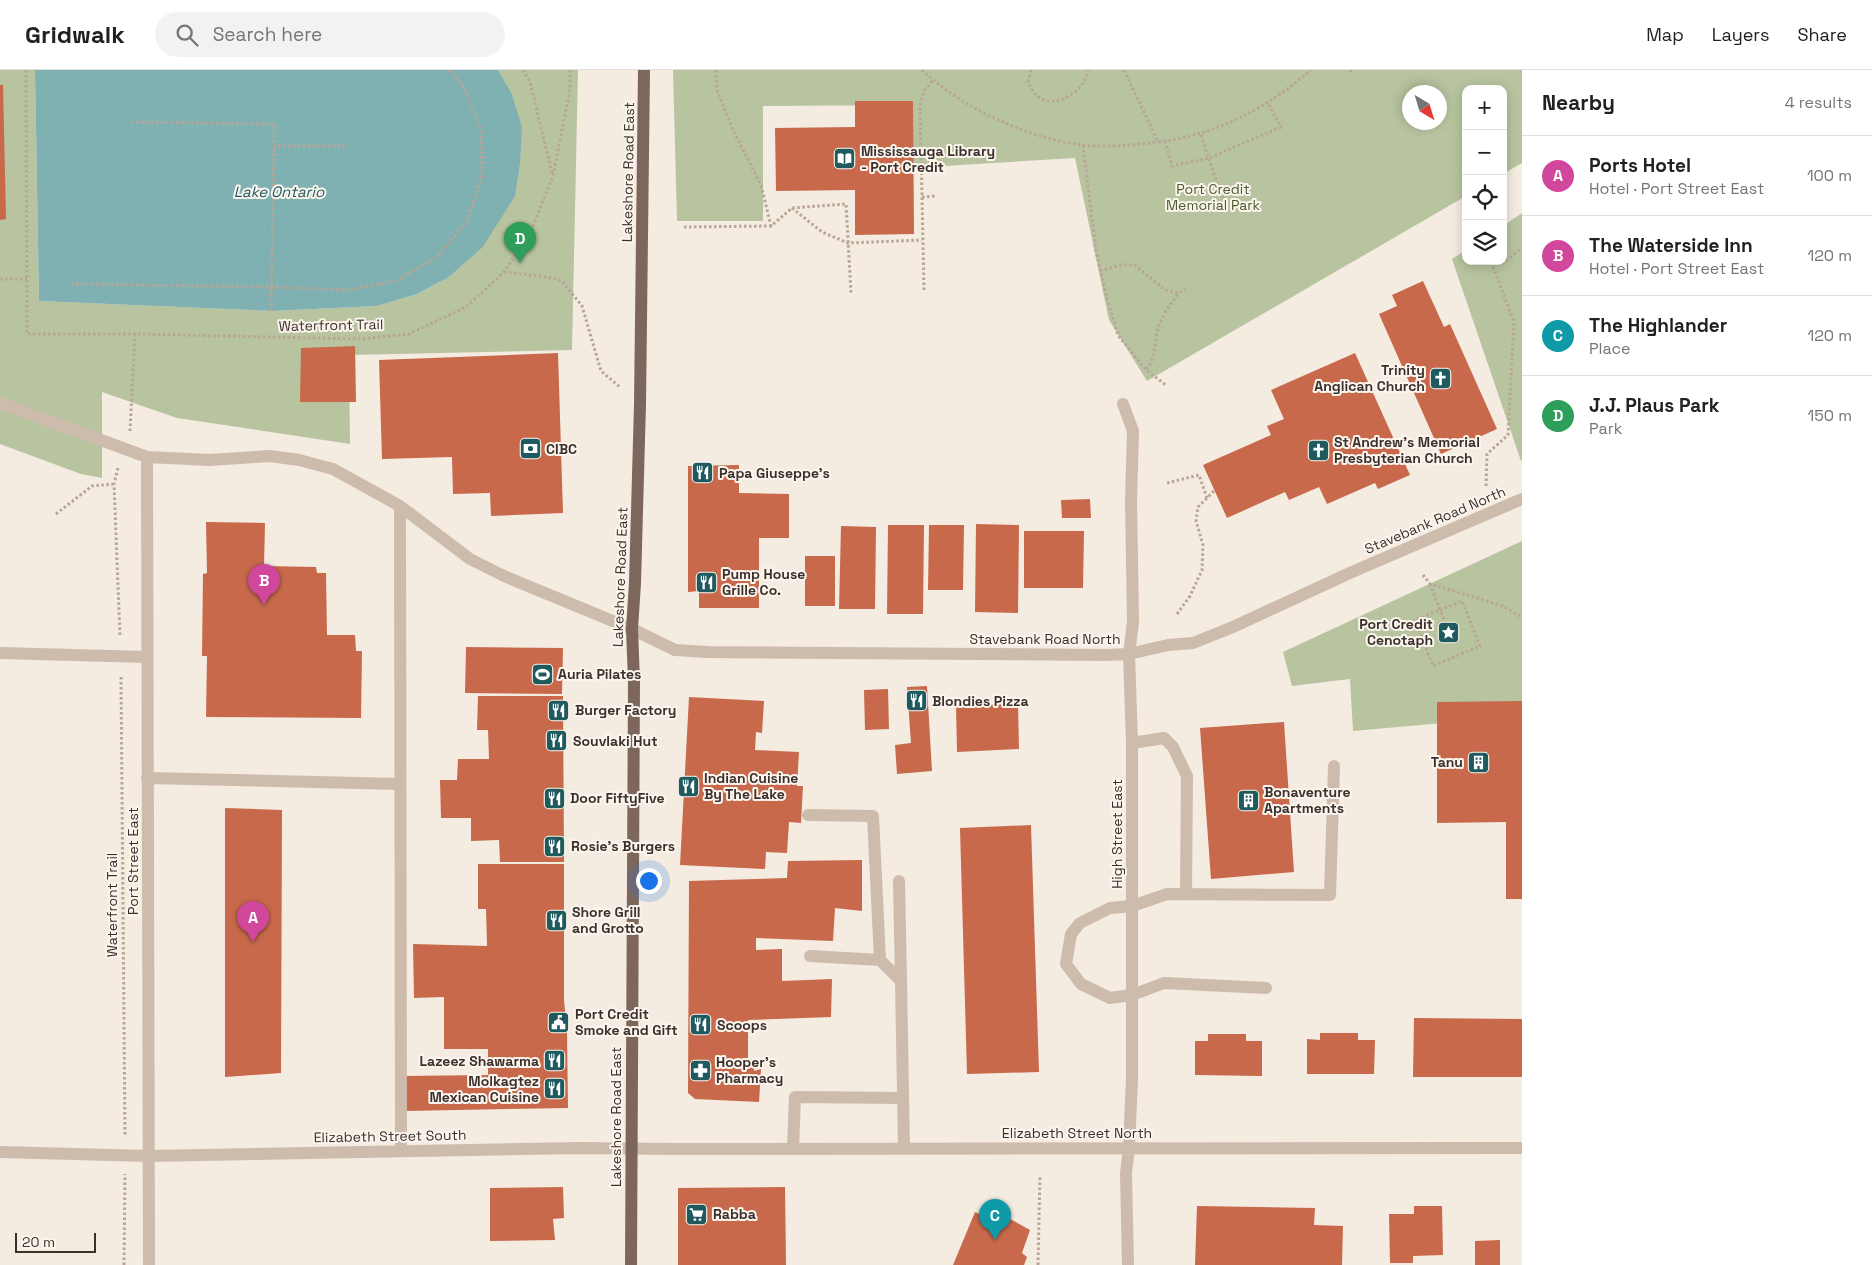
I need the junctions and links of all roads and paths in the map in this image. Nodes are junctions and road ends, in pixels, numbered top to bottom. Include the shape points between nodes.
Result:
1 (26, 70) edge
2 (449, 70) edge
3 (523, 70) edge
4 (570, 70) edge
5 (644, 70) edge
6 (716, 70) edge
7 (922, 70) edge
8 (1031, 70) edge
9 (1088, 70) edge
10 (1124, 70) edge
11 (1311, 70) edge
12 (1350, 70) edge
13 (1353, 74) dead end
14 (933, 80) junction
15 (1268, 103) junction
16 (131, 122) dead end
17 (1201, 134) junction
18 (1165, 141) junction
19 (1158, 142) junction
20 (1083, 145) junction
21 (274, 146) junction
22 (348, 146) dead end
23 (1209, 158) junction
24 (553, 176) junction
25 (936, 196) dead end
26 (922, 197) junction
27 (792, 208) junction
28 (1228, 210) dead end
29 (771, 226) junction
30 (684, 227) dead end
31 (922, 240) junction
32 (848, 243) junction
33 (1522, 248) edge
34 (1100, 271) junction
35 (504, 272) junction
36 (0, 279) edge
37 (27, 279) junction
38 (71, 284) dead end
39 (271, 287) junction
40 (1186, 289) dead end
41 (924, 290) dead end
42 (851, 293) dead end
43 (1179, 293) junction
44 (271, 311) dead end
45 (134, 334) junction
46 (1146, 369) junction
47 (1167, 386) dead end
48 (0, 403) edge
49 (640, 404) junction
50 (1123, 404) dead end
51 (131, 427) dead end
52 (147, 457) junction
53 (115, 474) dead end
54 (1167, 483) dead end
55 (114, 484) junction
56 (1486, 486) dead end
57 (1215, 490) dead end
58 (1207, 498) junction
59 (1522, 499) edge
60 (400, 506) junction
61 (56, 514) dead end
62 (1423, 575) dead end
63 (1430, 584) junction
64 (119, 597) dead end
65 (1440, 610) junction
66 (1177, 614) dead end
67 (1522, 616) edge
68 (1444, 620) dead end
69 (632, 629) junction
70 (0, 653) edge
71 (1129, 654) junction
72 (147, 657) junction
73 (122, 695) dead end
74 (1132, 743) junction
75 (1334, 766) dead end
76 (148, 778) junction
77 (400, 784) junction
78 (808, 815) dead end
79 (900, 881) dead end
80 (1186, 893) junction
81 (1132, 906) junction
82 (810, 956) dead end
83 (880, 960) junction
84 (901, 981) junction
85 (1266, 988) dead end
86 (1132, 995) junction
87 (902, 1098) junction
88 (124, 1115) dead end
89 (631, 1148) junction
90 (793, 1148) junction
91 (904, 1148) junction
92 (1129, 1148) junction
93 (1522, 1148) edge
94 (401, 1151) junction
95 (0, 1152) edge
96 (148, 1156) junction
97 (1040, 1175) dead end
98 (124, 1182) dead end
99 (124, 1265) edge
100 (149, 1265) edge
101 (631, 1265) edge
102 (1038, 1265) edge
103 (1128, 1265) edge

1 - 37 path
2 - 39 path via 464,87 481,130 482,176 467,221 437,257 396,281 348,290
3 - 24 path via 530,82
4 - 24 path, Waterfront Trail via 570,89
5 - 49 main road, Lakeshore Road East
6 - 29 path via 717,90 733,130 762,185
7 - 14 path
8 - 9 path via 1028,82 1036,94 1055,101 1074,94 1087,77
10 - 19 path
11 - 15 path
12 - 13 path
14 - 20 path via 995,119 1043,137
14 - 26 path via 924,90 920,106
15 - 17 path
15 - 23 path via 1281,127
16 - 21 path via 275,124
17 - 18 path
17 - 23 path
18 - 19 path
18 - 23 path via 1172,166
19 - 20 path via 1121,146
20 - 34 path
21 - 22 path
21 - 39 path
23 - 28 path
24 - 35 path, Waterfront Trail via 529,236
25 - 26 path
26 - 31 path
27 - 29 path
27 - 32 path via 822,232
27 - 32 path via 846,204
29 - 30 path
31 - 32 path
31 - 41 path
32 - 42 path
33 - 56 path via 1506,261 1492,264 1514,322 1508,434 1488,454
34 - 43 path via 1131,264 1165,290
34 - 46 path via 1118,335
35 - 45 path, Waterfront Trail via 466,307 409,334 362,339
35 - 49 path via 562,281 582,306 601,371
36 - 37 path
37 - 45 path, Waterfront Trail via 27,334
38 - 39 path
39 - 44 path
40 - 43 path
43 - 46 path via 1158,327 1151,363
45 - 51 path
46 - 47 path
48 - 52 street, Stavebank Road North
49 - 69 main road, Lakeshore Road East
50 - 71 street, High Street East via 1133,431 1133,622
52 - 60 street, Stavebank Road North via 209,460 270,456 299,460 333,469
52 - 72 street, Port Street East
53 - 55 path
54 - 58 path via 1199,475
55 - 61 path via 92,486
55 - 64 path
57 - 58 path
58 - 66 path via 1198,507 1196,521 1203,545 1202,570
59 - 71 street, Stavebank Road North via 1193,643
60 - 69 street, Stavebank Road North via 470,558 504,576
60 - 77 street
62 - 63 path
63 - 65 path
63 - 67 path via 1503,606
65 - 65 path via 1415,620 1433,666 1480,646 1462,601
65 - 68 path
69 - 71 street, Stavebank Road North via 675,650 708,652
69 - 89 main road, Lakeshore Road East
70 - 72 street
71 - 74 street, High Street East
72 - 76 street, Port Street East
73 - 88 path, Waterfront Trail
74 - 80 street via 1164,738 1173,747 1188,776
74 - 81 street, High Street East
75 - 80 street via 1330,896
76 - 77 street
76 - 96 street, Port Street East
77 - 94 street
78 - 83 street via 873,816
79 - 84 street
80 - 81 street via 1167,894
81 - 86 street, High Street East
81 - 86 street via 1110,908 1080,923 1071,934 1066,964 1080,984 1110,998
82 - 83 street
83 - 84 street
84 - 87 street
85 - 86 street via 1164,983
86 - 92 street, High Street East
87 - 90 street via 795,1098
87 - 91 street
89 - 90 street, Elizabeth Street North
89 - 94 street, Elizabeth Street South
89 - 101 main road, Lakeshore Road East
90 - 91 street, Elizabeth Street North
91 - 92 street, Elizabeth Street North
92 - 93 street, Elizabeth Street North
92 - 103 street, High Street East via 1126,1173
94 - 96 street, Elizabeth Street South
95 - 96 street, Elizabeth Street South
96 - 100 street, Port Street East
97 - 102 path
98 - 99 path

